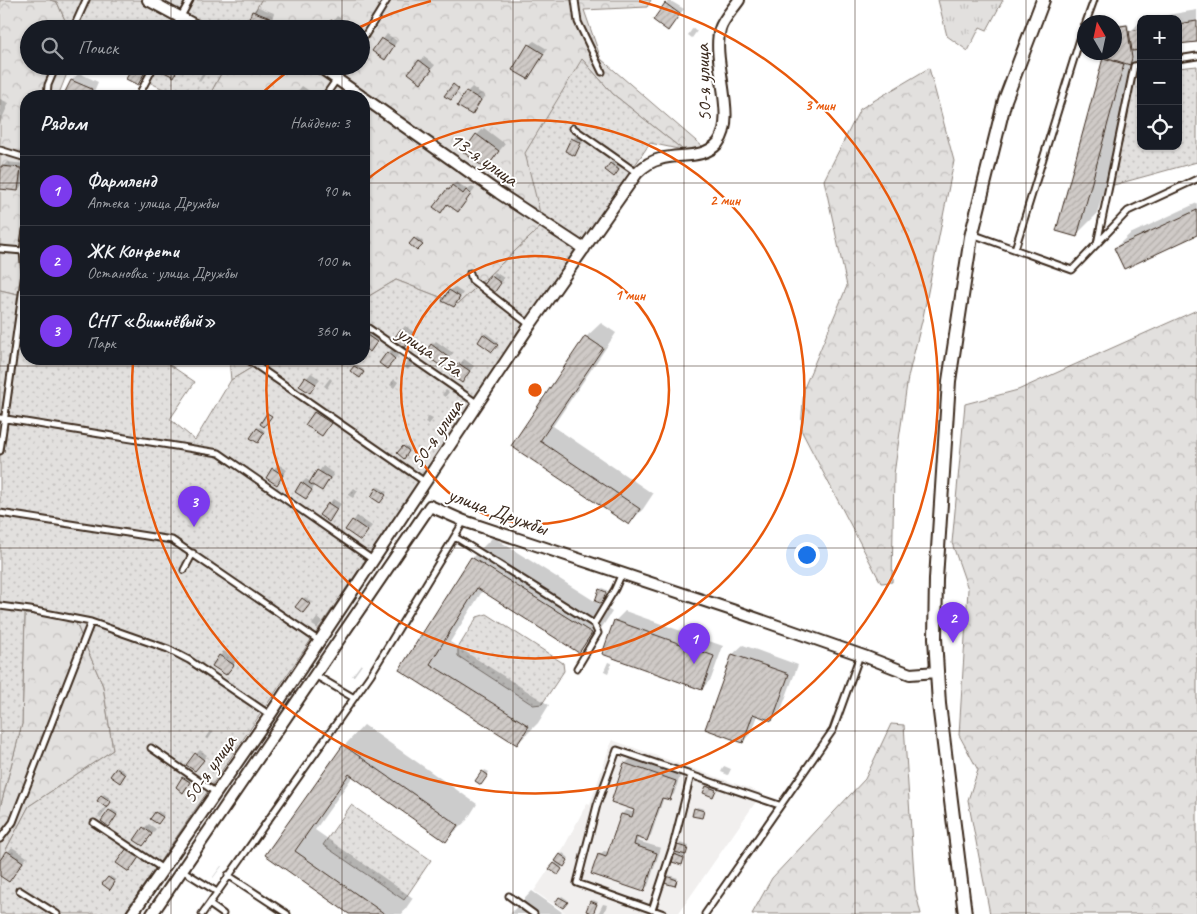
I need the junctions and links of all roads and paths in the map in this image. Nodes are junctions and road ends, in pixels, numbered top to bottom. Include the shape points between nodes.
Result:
1 (86, 0) edge
2 (148, 0) edge
3 (190, 0) edge
4 (388, 0) edge
5 (575, 0) edge
6 (739, 0) edge
7 (1043, 0) edge
8 (1094, 0) edge
9 (1089, 15) edge
10 (181, 17) junction
11 (77, 20) edge
12 (179, 20) edge
13 (186, 20) edge
14 (370, 28) edge
15 (1077, 49) edge
16 (1197, 56) edge
17 (1182, 58) edge
18 (1137, 66) edge
19 (602, 72) dead end
20 (52, 75) edge
21 (149, 75) edge
22 (330, 75) edge
23 (340, 75) edge
24 (337, 80) junction
25 (48, 90) edge
26 (142, 90) edge
27 (330, 90) edge
28 (352, 90) edge
29 (370, 103) edge
30 (573, 128) dead end
31 (0, 150) edge
32 (20, 156) edge
33 (637, 172) junction
34 (1197, 179) edge
35 (972, 233) junction
36 (1096, 245) junction
37 (0, 249) edge
38 (584, 249) junction
39 (1015, 249) junction
40 (20, 251) edge
41 (470, 273) dead end
42 (20, 305) edge
43 (530, 325) junction
44 (370, 329) edge
45 (256, 365) edge
46 (478, 404) junction
47 (2, 418) edge
48 (0, 451) edge
49 (426, 482) junction
50 (0, 513) edge
51 (464, 520) junction
52 (455, 538) junction
53 (192, 553) junction
54 (373, 560) junction
55 (184, 570) dead end
56 (622, 573) junction
57 (0, 606) edge
58 (91, 622) junction
59 (594, 624) junction
60 (318, 640) junction
61 (860, 654) junction
62 (577, 668) dead end
63 (937, 672) junction
64 (315, 675) junction
65 (354, 698) junction
66 (270, 715) junction
67 (151, 748) dead end
68 (692, 776) junction
69 (214, 792) junction
70 (779, 805) junction
71 (94, 823) dead end
72 (0, 839) edge
73 (163, 869) junction
74 (182, 870) junction
75 (228, 875) junction
76 (19, 890) dead end
77 (217, 892) junction
78 (509, 896) dead end
79 (208, 904) junction
80 (652, 910) junction
81 (57, 914) edge
82 (132, 914) edge
83 (152, 914) edge
84 (202, 914) edge
85 (223, 914) edge
86 (287, 914) edge
87 (534, 914) edge
88 (664, 914) edge
89 (705, 914) edge
90 (965, 914) edge

1 - 11 lane
2 - 10 street
3 - 10 lane
4 - 14 lane
5 - 19 lane via 578,22
6 - 33 street, 50-я улица via 720,29 718,45 725,120 722,137 704,153 661,158
7 - 35 street via 1005,100
8 - 9 lane
10 - 12 lane
10 - 13 street
15 - 39 lane
16 - 17 lane
18 - 36 lane via 1134,66
20 - 25 lane
21 - 26 lane
22 - 24 street, 13-я улица
23 - 24 lane
24 - 27 lane
24 - 28 street, 13-я улица
29 - 38 street, 13-я улица
30 - 33 lane
31 - 32 lane
33 - 38 street, 50-я улица
34 - 36 lane via 1128,211
35 - 39 lane
35 - 63 street via 949,381 936,579
36 - 39 lane via 1072,270
37 - 40 lane
38 - 43 street, 50-я улица
41 - 43 lane via 472,280
42 - 47 lane
43 - 46 street, 50-я улица
44 - 46 lane, улица 13а
45 - 49 lane
46 - 49 street, 50-я улица
47 - 48 lane
47 - 54 lane via 219,453
49 - 54 street, 50-я улица
50 - 53 lane via 172,540
51 - 52 lane
51 - 56 street, улица Дружбы
51 - 64 street, улица Дружбы via 430,506
52 - 59 lane
52 - 65 lane
53 - 55 lane
53 - 60 lane
54 - 60 street, 50-я улица
56 - 59 lane
56 - 61 street, улица Дружбы
57 - 58 lane
58 - 66 lane via 168,649
58 - 72 lane via 13,822
59 - 62 lane via 598,633
60 - 66 street, 50-я улица
61 - 63 street, улица Дружбы via 910,674
61 - 70 lane via 833,730
63 - 90 street
64 - 65 lane
64 - 74 street, улица Дружбы
65 - 75 lane
66 - 69 street, 50-я улица
67 - 69 lane
68 - 70 lane
68 - 80 lane
68 - 80 lane via 617,750 597,805 577,883
69 - 73 street, 50-я улица
70 - 89 lane
71 - 73 lane
73 - 82 street, 50-я улица
74 - 77 lane
74 - 83 street, улица Дружбы
75 - 77 lane
75 - 86 lane
76 - 81 lane
77 - 79 lane
78 - 87 lane
79 - 84 lane
79 - 85 lane
80 - 88 lane

